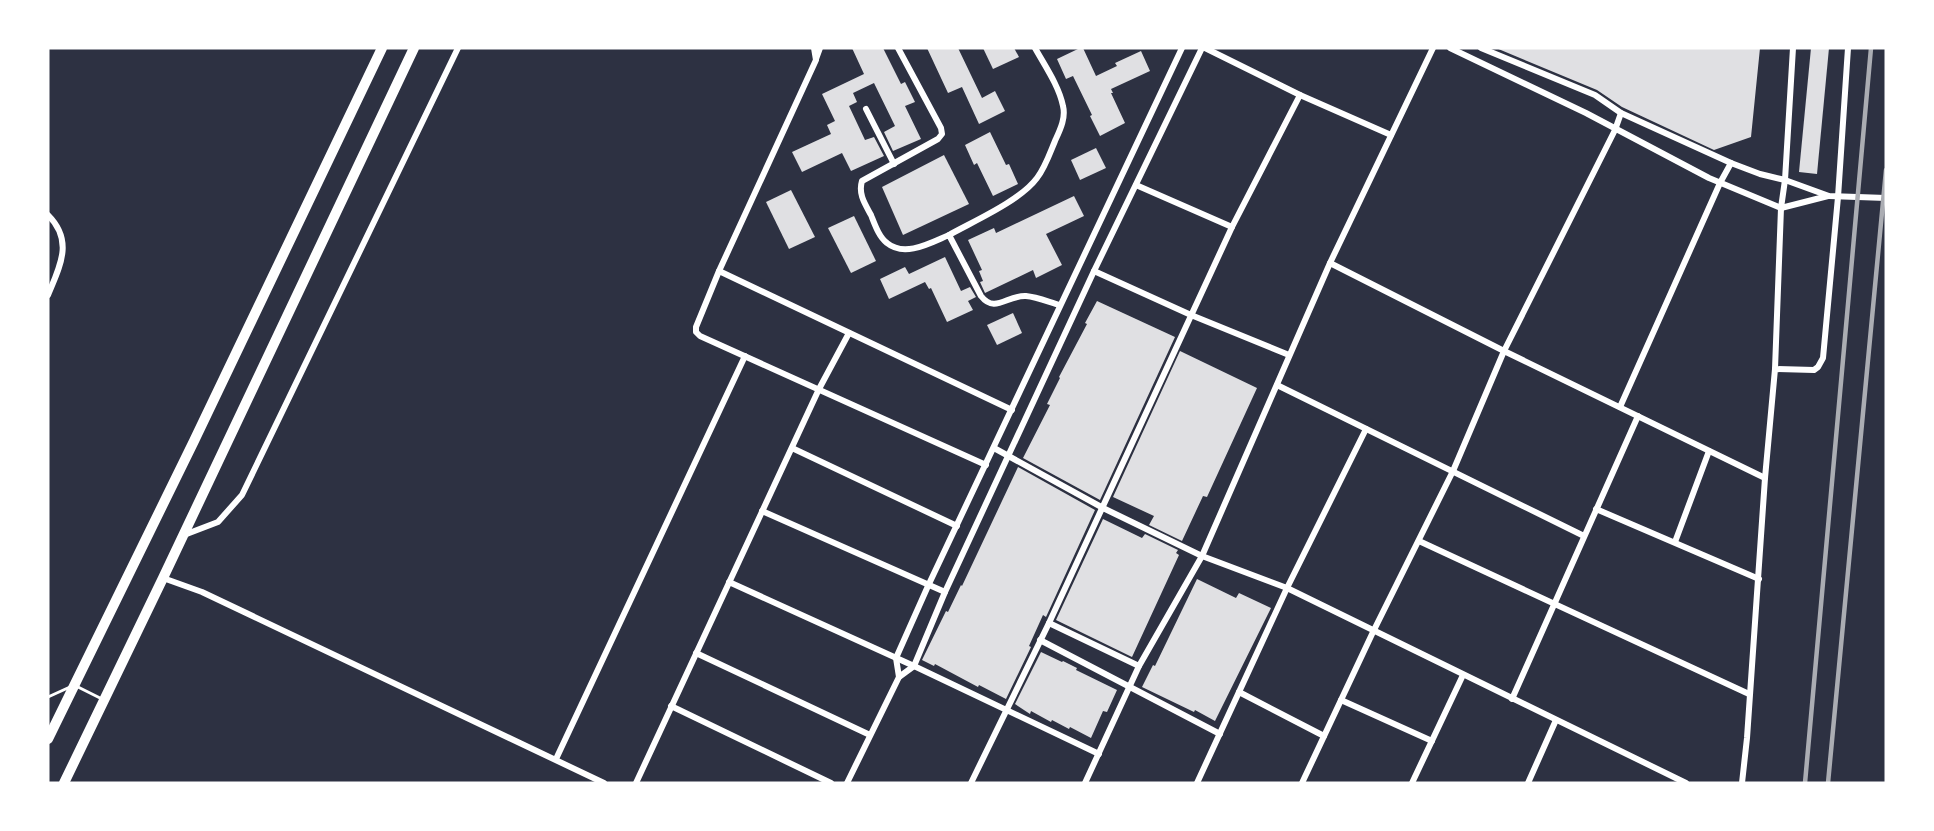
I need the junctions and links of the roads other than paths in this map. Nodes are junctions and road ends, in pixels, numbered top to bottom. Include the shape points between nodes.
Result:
1 (382, 48) edge
2 (414, 48) edge
3 (458, 48) edge
4 (814, 48) edge
5 (820, 48) edge
6 (898, 48) edge
7 (1035, 48) edge
8 (1182, 48) edge
9 (1204, 48) edge
10 (1433, 48) edge
11 (1450, 48) edge
12 (1481, 48) edge
13 (1792, 48) edge
14 (1848, 48) edge
15 (816, 60) junction
16 (1300, 95) junction
17 (866, 109) dead end
18 (1621, 113) junction
19 (1615, 130) junction
20 (1391, 135) junction
21 (894, 164) junction
22 (1731, 164) junction
23 (1785, 180) junction
24 (1720, 183) junction
25 (1136, 185) junction
26 (1829, 196) junction
27 (1838, 197) junction
28 (1886, 198) edge
29 (1781, 208) junction
30 (48, 216) edge
31 (1232, 227) junction
32 (949, 235) junction
33 (1330, 263) junction
34 (719, 270) junction
35 (1095, 271) junction
36 (48, 295) edge
37 (1059, 305) junction
38 (1191, 315) junction
39 (849, 333) junction
40 (1504, 351) junction
41 (1289, 355) junction
42 (745, 356) junction
43 (1775, 369) junction
44 (1277, 386) junction
45 (819, 389) junction
46 (1620, 407) junction
47 (1012, 410) junction
48 (1638, 416) junction
49 (1366, 429) junction
50 (792, 448) junction
51 (994, 448) junction
52 (1709, 451) junction
53 (1009, 456) junction
54 (986, 465) junction
55 (1453, 471) junction
56 (1764, 478) junction
57 (1103, 508) junction
58 (1596, 509) junction
59 (762, 511) junction
60 (957, 526) junction
61 (184, 535) junction
62 (1584, 536) junction
63 (1419, 541) junction
64 (1675, 542) junction
65 (1202, 555) junction
66 (163, 578) junction
67 (1759, 579) junction
68 (729, 582) junction
69 (928, 586) junction
70 (1287, 588) junction
71 (945, 592) junction
72 (1556, 603) junction
73 (1049, 623) junction
74 (1373, 632) junction
75 (1040, 640) junction
76 (696, 652) junction
77 (896, 658) junction
78 (914, 666) junction
79 (1139, 666) junction
80 (1463, 675) junction
81 (899, 677) junction
82 (75, 685) junction
83 (1130, 686) junction
84 (1239, 692) junction
85 (1749, 694) junction
86 (48, 697) edge
87 (1512, 699) junction
88 (104, 700) junction
89 (1341, 700) junction
90 (671, 706) junction
91 (1006, 710) junction
92 (1556, 720) junction
93 (1220, 734) junction
94 (870, 735) junction
95 (1324, 736) junction
96 (48, 739) edge
97 (1432, 741) junction
98 (1099, 754) junction
99 (556, 759) junction
100 (64, 783) edge
101 (604, 783) edge
102 (636, 783) edge
103 (831, 783) edge
104 (848, 783) edge
105 (971, 783) edge
106 (1085, 783) edge
107 (1197, 783) edge
108 (1302, 783) edge
109 (1412, 783) edge
110 (1528, 783) edge
111 (1686, 783) edge
112 (1743, 783) edge

1 - 82 main road
2 - 61 main road
3 - 61 street via 242,495 218,522
4 - 15 street
5 - 15 street
6 - 21 street via 942,134
7 - 32 street via 1059,95 1064,114 1044,167 1030,187 1014,199
8 - 37 street
9 - 16 street
9 - 25 street
10 - 20 street
11 - 19 street
12 - 18 street via 1595,94
13 - 23 street
14 - 27 street
15 - 34 street
16 - 20 street
16 - 31 street
17 - 21 street
18 - 19 street
18 - 22 street
19 - 24 street
19 - 40 street
20 - 33 street
21 - 32 street via 862,181 860,188 882,237 889,245 914,249
22 - 23 street
22 - 24 street
23 - 26 street
23 - 29 street
24 - 29 street
24 - 46 street
25 - 31 street
25 - 35 street
26 - 27 street
26 - 29 street
27 - 28 street
27 - 43 street via 1823,358 1814,370
29 - 43 street
30 - 36 street via 63,238 64,247
31 - 38 street
32 - 37 street via 986,303 1029,296
33 - 40 street
33 - 41 street
34 - 39 street
34 - 42 street via 696,332
35 - 38 street
35 - 53 street
37 - 47 street
38 - 41 street
38 - 57 street
39 - 45 street
39 - 47 street
40 - 46 street
40 - 55 street
41 - 44 street
42 - 45 street
42 - 99 street
43 - 56 street
44 - 49 street
44 - 65 street
45 - 50 street
45 - 54 street
46 - 48 street
47 - 51 street
48 - 52 street
48 - 58 street
49 - 55 street
49 - 70 street
50 - 59 street
50 - 60 street
51 - 53 street
51 - 54 street
52 - 56 street
52 - 64 street
53 - 57 street
53 - 71 street
54 - 60 street
55 - 62 street
55 - 63 street
56 - 67 street
57 - 65 street
57 - 73 street
58 - 62 street
58 - 64 street
59 - 68 street
59 - 69 street
60 - 69 street
61 - 66 main road
62 - 72 street
63 - 72 street
63 - 74 street
64 - 67 street
65 - 70 street
65 - 79 street
66 - 88 main road
66 - 99 street via 202,592
67 - 85 street
68 - 76 street
68 - 77 street
69 - 71 street
69 - 77 street
70 - 74 street
70 - 84 street
71 - 78 street
72 - 85 street
72 - 87 street
73 - 75 street
73 - 79 street
74 - 80 street
74 - 89 street
75 - 83 street
75 - 91 street
76 - 90 street
76 - 94 street
77 - 78 street
77 - 81 street
78 - 81 street
78 - 91 street
79 - 83 street
80 - 87 street
80 - 97 street
81 - 94 street
82 - 86 lane
82 - 88 lane
82 - 96 main road
83 - 93 street
83 - 98 street
84 - 93 street
84 - 95 street
85 - 112 street
87 - 92 street
88 - 100 main road
89 - 95 street
89 - 97 street
90 - 102 street
90 - 103 street
91 - 98 street
91 - 105 street
92 - 110 street
92 - 111 street
93 - 107 street
94 - 104 street
95 - 108 street
97 - 109 street
98 - 106 street
99 - 101 street

